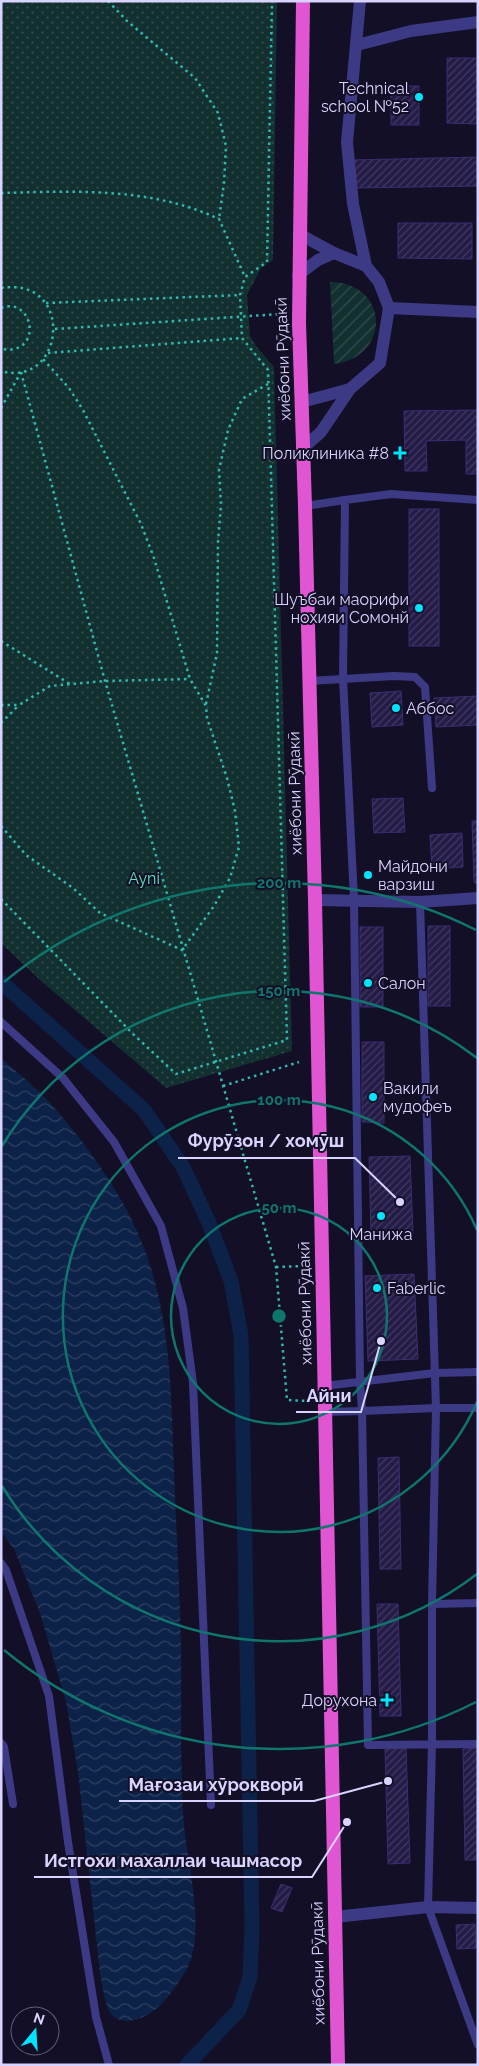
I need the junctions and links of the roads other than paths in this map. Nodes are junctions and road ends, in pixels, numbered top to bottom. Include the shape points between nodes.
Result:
1 (303, 1) edge
2 (360, 1) edge
3 (478, 22) edge
4 (357, 45) junction
5 (299, 234) junction
6 (334, 252) junction
7 (366, 266) junction
8 (298, 274) junction
9 (389, 308) junction
10 (478, 312) edge
11 (350, 389) junction
12 (302, 402) junction
13 (302, 449) junction
14 (345, 500) junction
15 (478, 500) edge
16 (305, 506) junction
17 (342, 678) junction
18 (309, 681) junction
19 (432, 788) dead end
20 (478, 898) edge
21 (354, 899) junction
22 (315, 900) junction
23 (420, 902) junction
24 (1, 1022) edge
25 (478, 1372) edge
26 (435, 1374) junction
27 (360, 1381) junction
28 (324, 1386) junction
29 (436, 1408) junction
30 (478, 1408) edge
31 (362, 1411) junction
32 (324, 1412) junction
33 (1, 1563) edge
34 (478, 1603) edge
35 (432, 1604) junction
36 (1, 1742) edge
37 (432, 1744) junction
38 (478, 1744) edge
39 (13, 1804) dead end
40 (211, 1805) dead end
41 (428, 1907) junction
42 (478, 1908) edge
43 (335, 1917) junction
44 (478, 2045) edge
45 (109, 2065) edge
46 (338, 2065) edge

1 - 5 highway, хиёбони Рӯдакӣ
2 - 4 street
3 - 4 street via 411,31
4 - 7 street via 347,142 352,204
5 - 6 street
5 - 8 highway, хиёбони Рӯдакӣ
6 - 7 street
6 - 8 street
7 - 9 street via 380,282
8 - 12 highway, хиёбони Рӯдакӣ
9 - 10 street
9 - 11 street via 380,363
11 - 12 street
11 - 13 street via 321,432
12 - 13 highway, хиёбони Рӯдакӣ
13 - 16 highway, хиёбони Рӯдакӣ
14 - 15 lane via 391,494
14 - 16 lane
14 - 17 lane
16 - 18 highway, хиёбони Рӯдакӣ
17 - 18 lane
17 - 19 lane via 415,676 425,687
17 - 21 lane
18 - 22 highway, хиёбони Рӯдакӣ
20 - 23 street
21 - 22 street
21 - 23 street
21 - 27 lane
22 - 28 highway, хиёбони Рӯдакӣ
23 - 26 lane
24 - 40 lane via 63,1078 114,1142 161,1226 182,1308 193,1383
25 - 26 lane
26 - 27 lane
26 - 29 lane
27 - 28 lane
27 - 31 lane
28 - 32 highway, хиёбони Рӯдакӣ
29 - 30 lane
29 - 31 lane
29 - 35 lane
31 - 32 lane
31 - 37 lane via 368,1745
32 - 43 highway, хиёбони Рӯдакӣ
33 - 45 lane via 49,1696 94,2007
34 - 35 lane
35 - 37 lane
36 - 39 lane
37 - 38 lane
37 - 41 lane
41 - 42 street
41 - 43 street
41 - 44 lane
43 - 46 highway, хиёбони Рӯдакӣ

